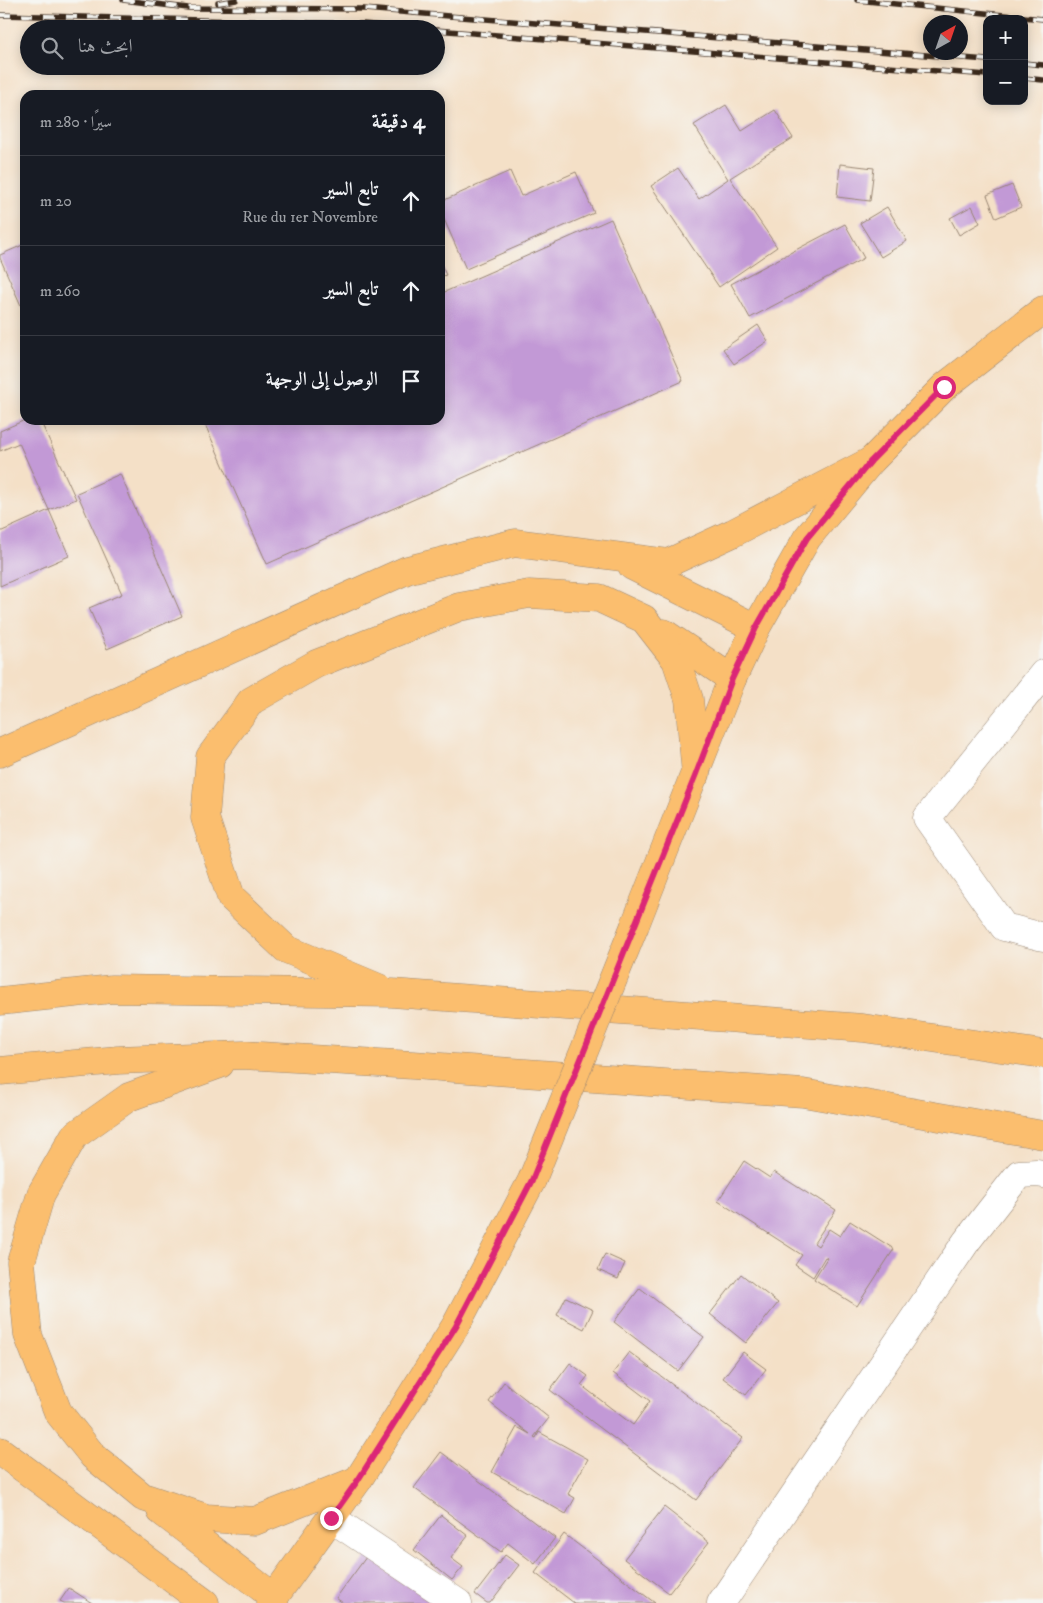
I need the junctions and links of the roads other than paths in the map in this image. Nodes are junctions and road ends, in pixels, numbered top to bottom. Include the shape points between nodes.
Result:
1 (1043, 310) edge
2 (871, 461) junction
3 (612, 556) junction
4 (644, 619) junction
5 (756, 628) junction
6 (1043, 674) edge
7 (732, 679) junction
8 (0, 753) edge
9 (696, 774) junction
10 (1043, 937) edge
11 (392, 993) junction
12 (0, 1001) edge
13 (1043, 1054) edge
14 (244, 1055) junction
15 (0, 1071) edge
16 (1043, 1135) edge
17 (1043, 1174) edge
18 (0, 1451) edge
19 (358, 1480) junction
20 (143, 1497) junction
21 (331, 1518) junction
22 (160, 1571) junction
23 (272, 1600) edge
24 (180, 1603) edge
25 (205, 1603) edge
26 (458, 1603) edge
27 (721, 1603) edge

1 - 2 main road via 944,387
2 - 3 main road via 668,564
2 - 5 main road via 807,538
3 - 5 main road
3 - 8 main road via 515,543 407,570
4 - 7 main road
4 - 9 main road via 676,660 687,692
4 - 11 main road via 599,598 529,594 459,607 316,664 251,701 210,757 205,818 231,897 286,949
5 - 7 main road
6 - 10 street via 927,818 1004,927
7 - 9 main road
9 - 19 main road, bridge via 532,1180 456,1326
11 - 12 main road via 112,989
11 - 13 main road via 863,1028
14 - 15 main road via 118,1060
14 - 16 main road via 803,1093
14 - 20 main road via 129,1097 74,1136 41,1194 21,1262 28,1336 58,1412 93,1456
17 - 27 street via 1019,1174 966,1242
18 - 22 main road
19 - 20 main road via 256,1521 206,1518
19 - 21 main road
20 - 23 main road
21 - 23 main road
21 - 26 street
22 - 24 main road
22 - 25 main road

